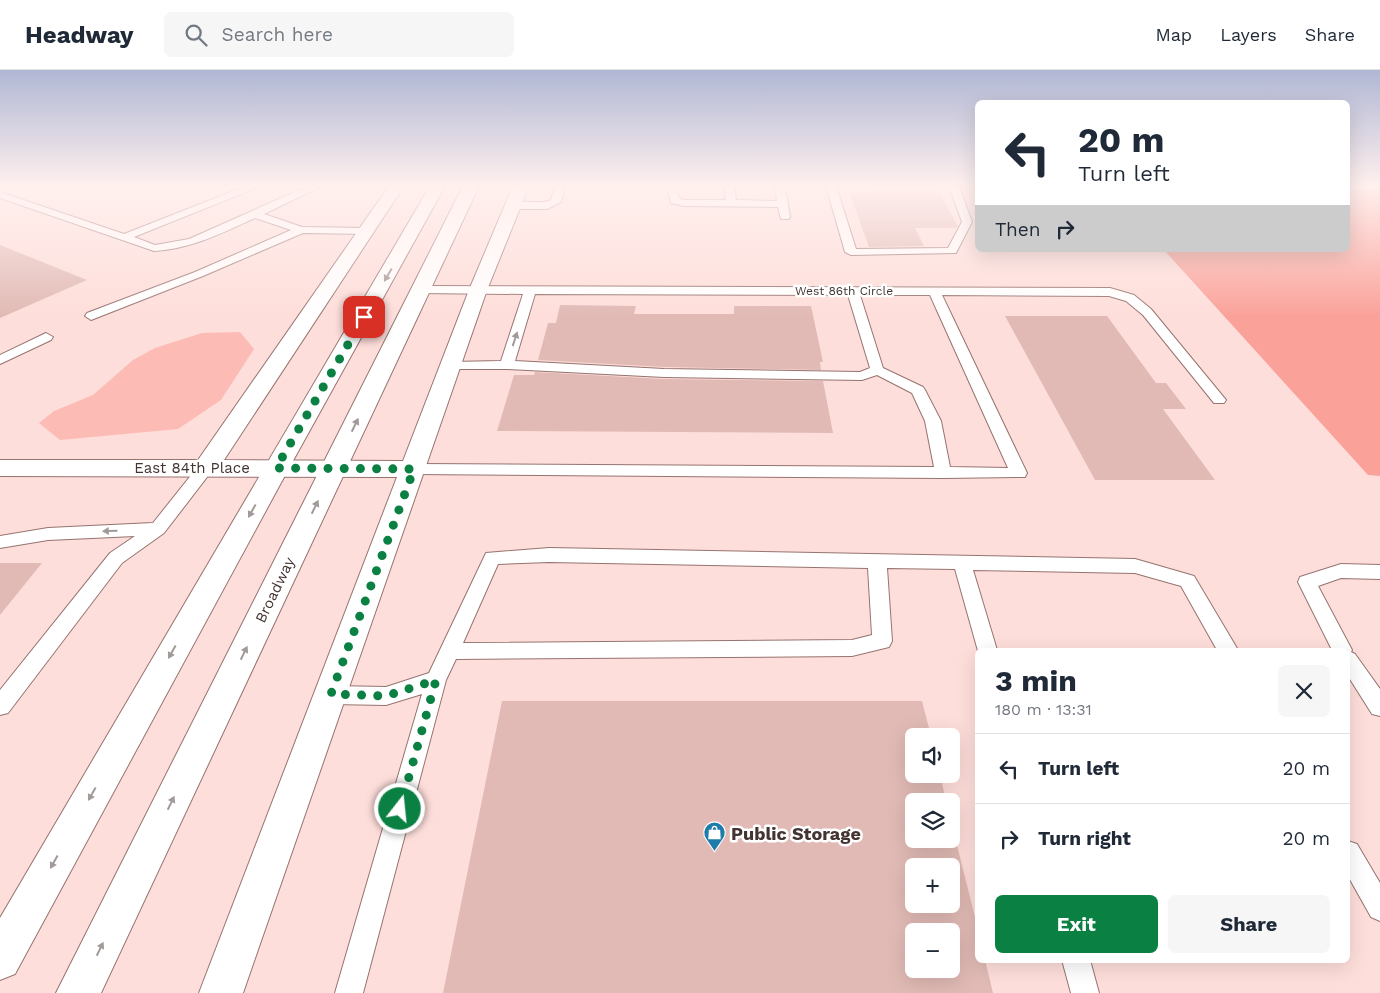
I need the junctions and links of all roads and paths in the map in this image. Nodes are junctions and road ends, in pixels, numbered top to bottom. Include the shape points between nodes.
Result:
1 (97, 229) edge
2 (146, 229) edge
3 (220, 229) edge
4 (413, 229) edge
5 (451, 229) edge
6 (503, 229) edge
7 (845, 229) edge
8 (963, 229) edge
9 (301, 230) joint
10 (367, 231) joint
11 (123, 238) junction
12 (421, 290) junction
13 (478, 290) junction
14 (530, 291) junction
15 (853, 291) junction
16 (934, 291) junction
17 (91, 316) dead end
18 (46, 337) dead end
19 (0, 360) edge
20 (451, 366) junction
21 (507, 366) junction
22 (877, 370) junction
23 (1218, 400) dead end
24 (0, 468) edge
25 (206, 468) junction
26 (276, 468) junction
27 (334, 468) junction
28 (414, 469) junction
29 (943, 473) junction
30 (158, 529) junction
31 (0, 542) edge
32 (877, 561) junction
33 (962, 562) junction
34 (1380, 572) edge
35 (986, 648) edge
36 (1227, 648) edge
37 (1341, 648) edge
38 (450, 651) junction
39 (1350, 663) edge
40 (436, 680) junction
41 (331, 694) junction
42 (0, 706) edge
43 (1380, 707) edge
44 (1350, 856) edge
45 (1380, 908) edge
46 (0, 959) edge
47 (1077, 963) edge
48 (78, 993) edge
49 (221, 993) edge
50 (349, 993) edge
51 (1085, 993) edge

1 - 11 lane
2 - 11 lane
3 - 11 lane via 170,248 154,248
4 -> 26 main road
5 - 12 main road, Broadway
6 - 13 main road
7 - 8 lane via 852,252 952,251
9 - 10 lane
9 - 17 lane
10 - 25 main road
12 - 13 lane, West 86th Circle
27 -> 12 main road, Broadway
13 - 14 lane, West 86th Circle
13 - 20 main road
14 - 15 lane, West 86th Circle
21 -> 14 lane
15 - 16 lane, West 86th Circle
15 - 22 lane
16 - 23 lane, West 86th Circle via 1110,292 1130,298 1147,312
16 - 29 lane via 1018,473
18 - 19 lane
20 - 21 lane
20 - 28 main road
21 - 22 lane via 862,376
22 - 29 lane via 918,390 933,421
24 - 25 main road, East 84th Place
25 - 26 main road, East 84th Place
25 - 30 lane
26 - 27 main road, East 84th Place
26 -> 46 main road
27 - 28 main road, East 84th Place
48 -> 27 main road, Broadway
28 - 29 lane
28 - 41 main road
30 -> 31 lane via 48,534
30 - 42 lane via 116,558
32 - 33 lane
32 - 38 lane via 549,554 492,558
32 - 38 lane via 882,641 852,648
33 - 35 lane
33 - 36 lane via 1135,566 1187,581
34 - 37 lane via 1341,571 1307,582
38 - 40 lane
39 - 43 lane
40 - 41 lane via 386,696
40 - 50 lane
41 - 49 main road
44 - 45 lane
47 - 51 lane

